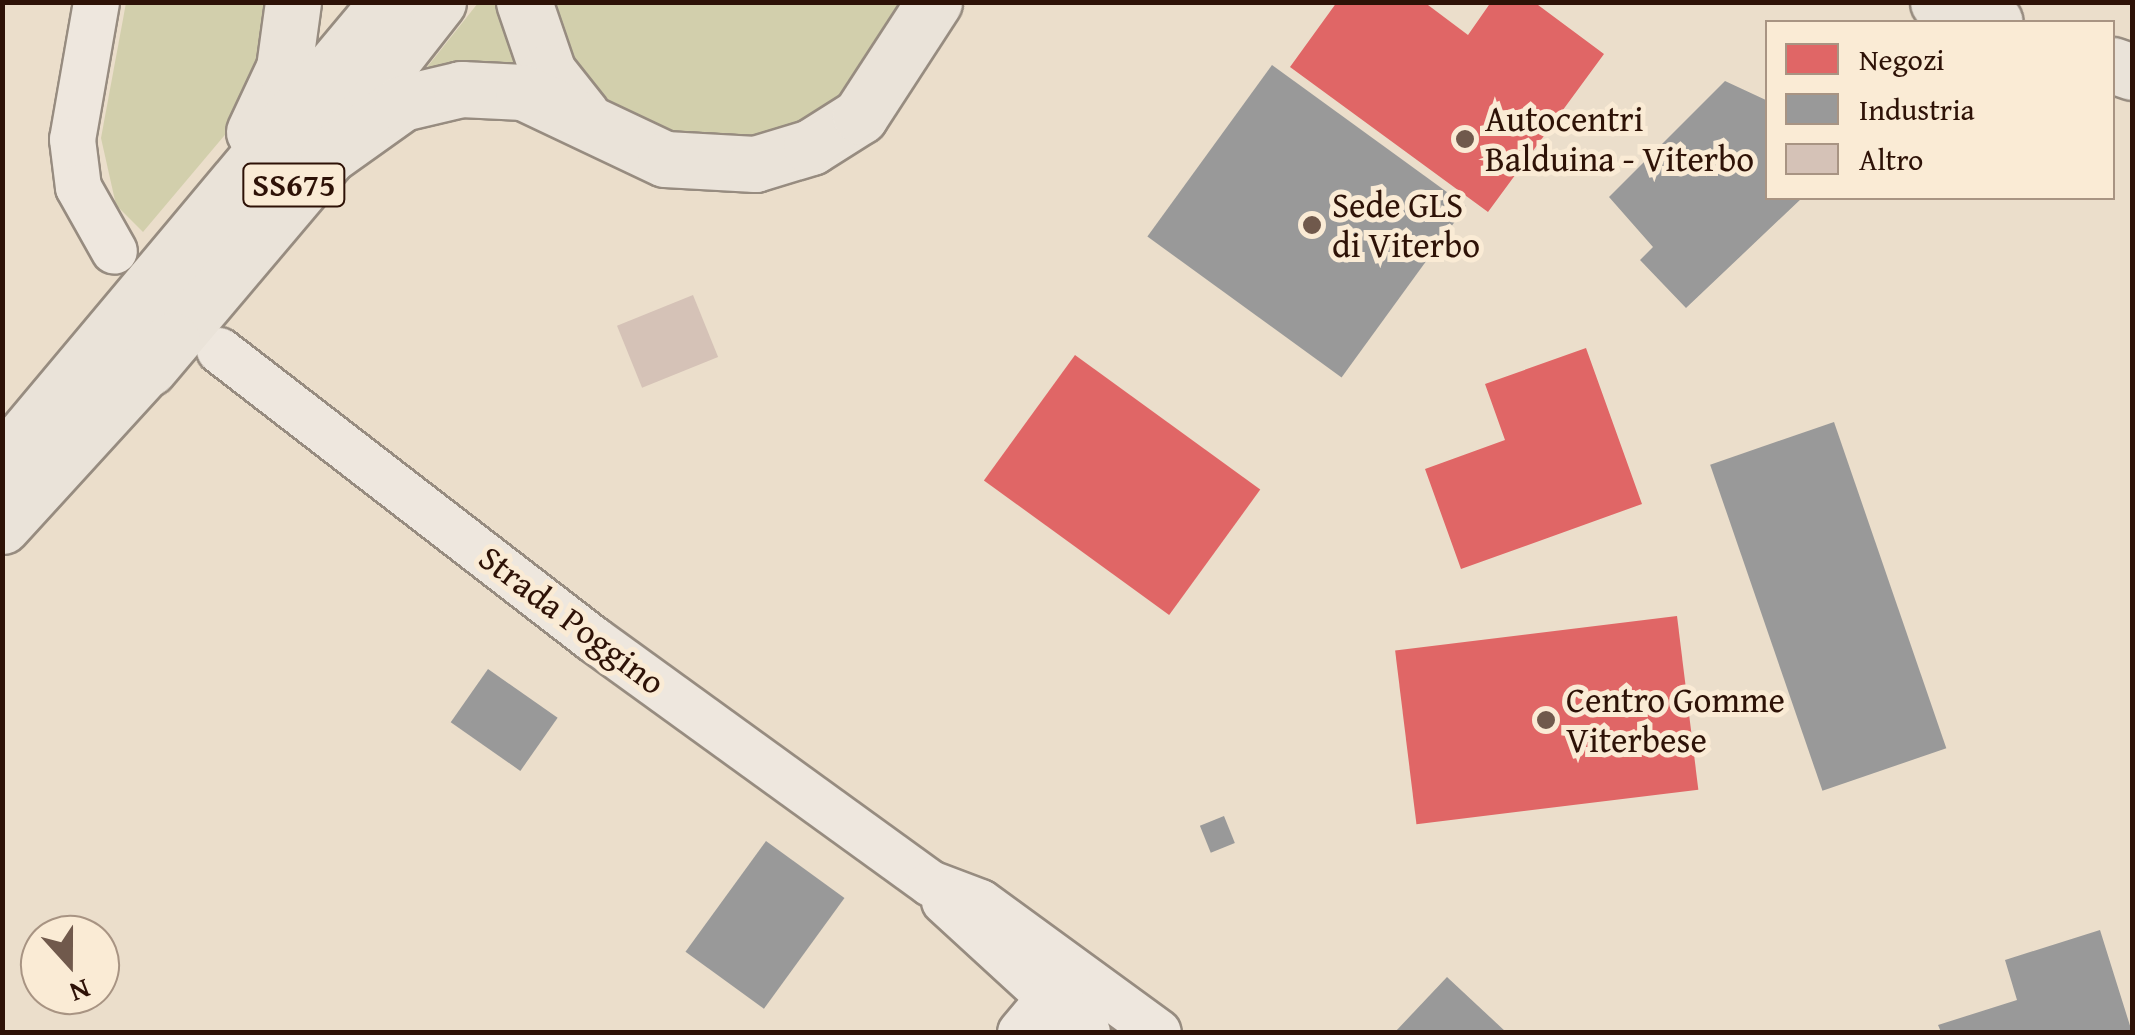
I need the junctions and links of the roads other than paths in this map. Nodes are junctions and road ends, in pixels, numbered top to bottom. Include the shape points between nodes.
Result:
1 (96, 2) edge
2 (293, 2) edge
3 (388, 2) edge
4 (438, 2) edge
5 (524, 2) edge
6 (934, 2) edge
7 (1938, 2) edge
8 (1989, 20) edge
9 (582, 115) junction
10 (184, 236) junction
11 (114, 251) dead end
12 (219, 350) dead end
13 (150, 368) junction
14 (2, 463) edge
15 (2, 526) edge
16 (1062, 982) junction
17 (1020, 1032) edge
18 (1087, 1032) edge
19 (1158, 1032) edge

1 - 11 street via 72,138 78,187
2 - 10 main road via 272,99
3 - 10 main road, SS675
4 - 13 main road, SS675
5 - 9 main road via 548,72
6 - 9 main road via 882,96 837,133 783,157 725,166 665,159
7 - 8 main road
9 - 13 main road via 492,88 431,93 375,117 328,156
10 - 14 main road, SS675
12 - 16 street, Strada Poggino via 930,884 960,923
13 - 15 main road, SS675
16 - 17 street
16 - 18 street
16 - 19 street

